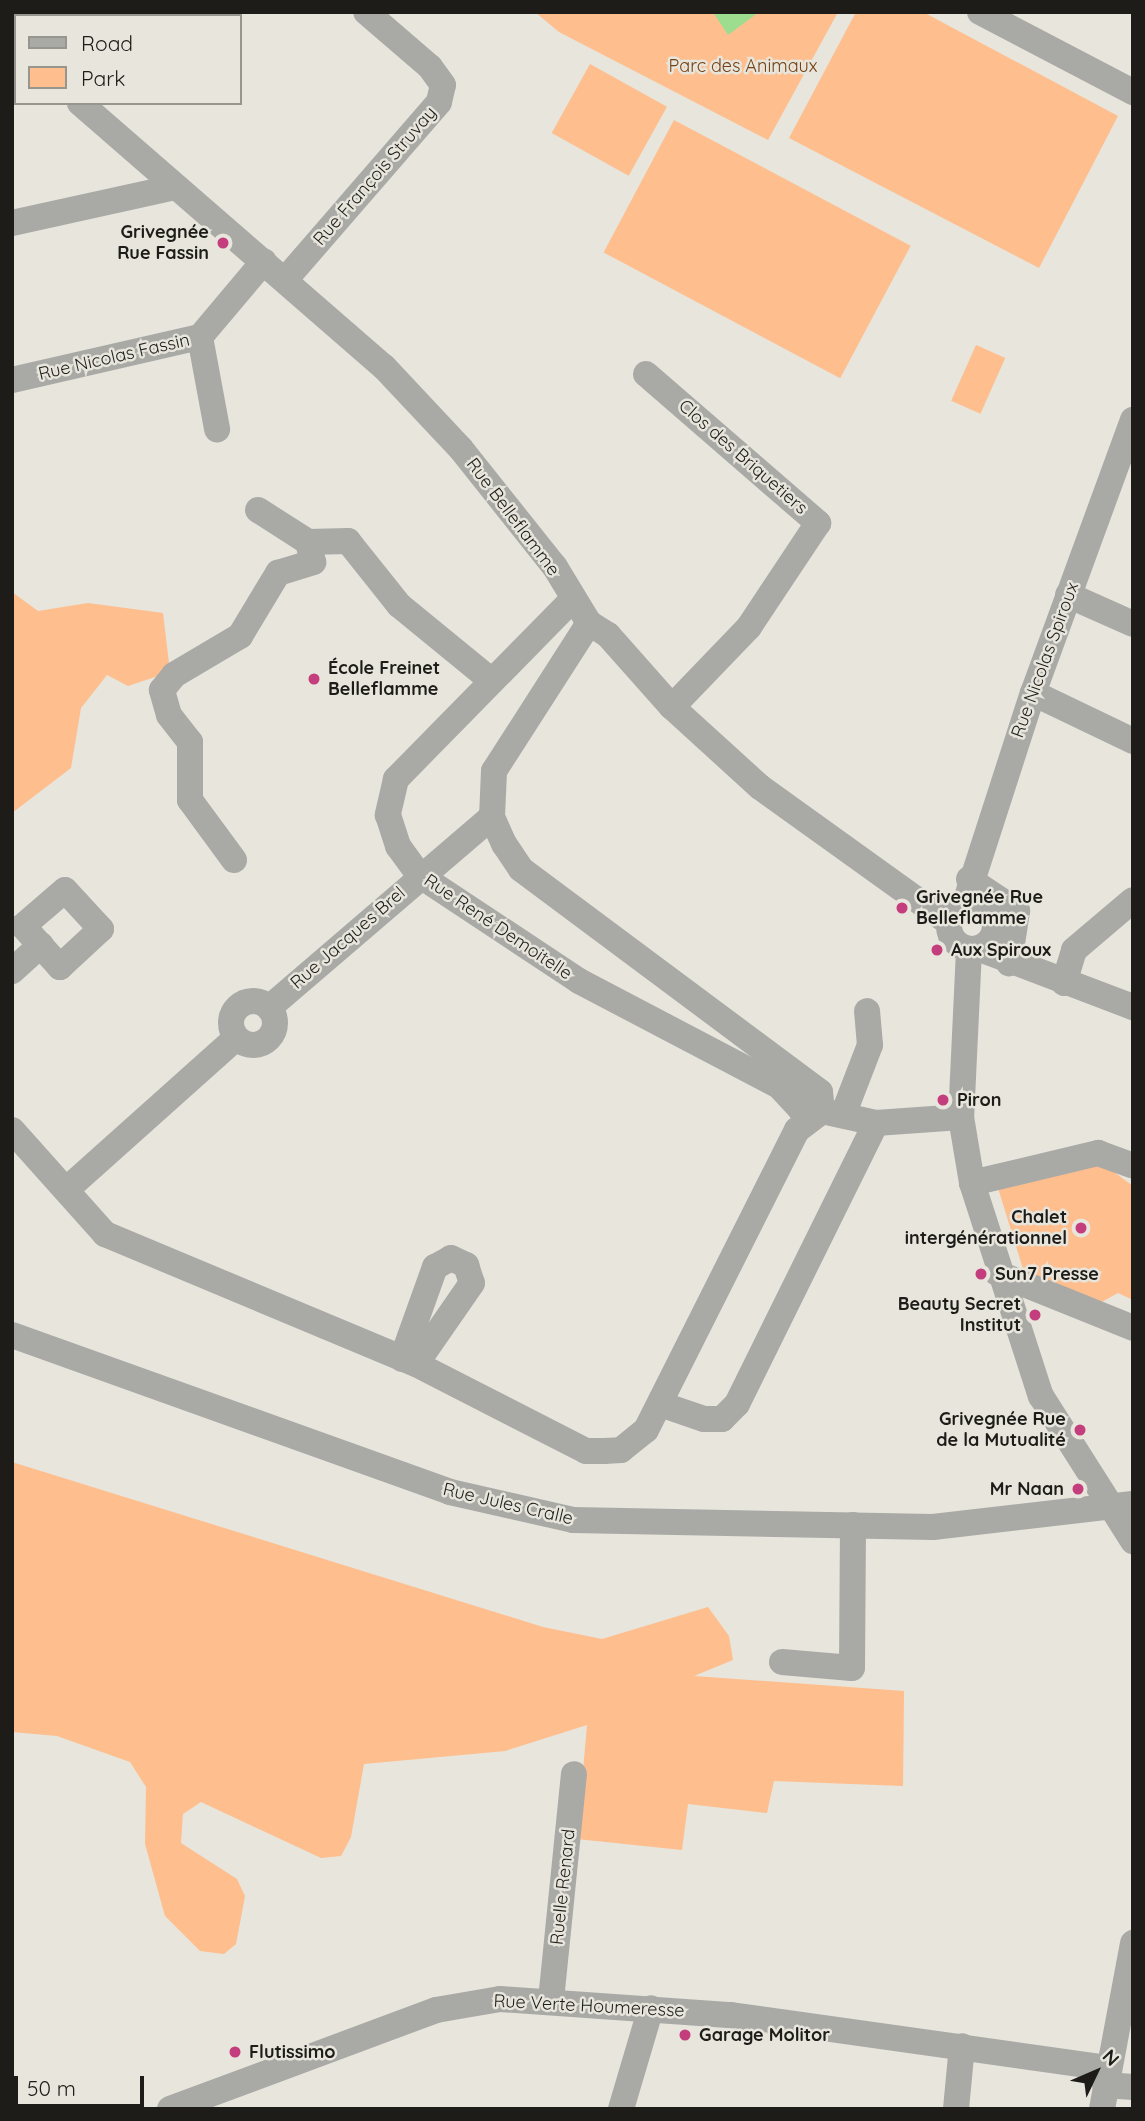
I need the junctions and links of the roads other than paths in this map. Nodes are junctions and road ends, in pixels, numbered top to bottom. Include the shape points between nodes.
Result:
1 (366, 12) edge
2 (980, 12) edge
3 (1133, 92) edge
4 (82, 105) edge
5 (176, 187) junction
6 (12, 223) edge
7 (264, 261) junction
8 (285, 280) junction
9 (200, 337) junction
10 (646, 374) dead end
11 (12, 380) edge
12 (1133, 420) edge
13 (217, 429) dead end
14 (258, 510) dead end
15 (308, 542) junction
16 (1068, 594) junction
17 (571, 601) junction
18 (551, 623) junction
19 (589, 623) junction
20 (1133, 624) edge
21 (571, 642) junction
22 (492, 681) junction
23 (1033, 693) junction
24 (672, 708) junction
25 (1133, 741) edge
26 (492, 817) junction
27 (234, 860) dead end
28 (419, 875) junction
29 (1133, 900) edge
30 (961, 902) junction
31 (41, 945) dead end
32 (974, 949) junction
33 (1009, 963) junction
34 (12, 971) edge
35 (1064, 982) junction
36 (1133, 1007) edge
37 (867, 1011) dead end
38 (833, 1113) junction
39 (961, 1116) junction
40 (876, 1123) junction
41 (12, 1130) edge
42 (1133, 1166) edge
43 (972, 1182) junction
44 (66, 1190) junction
45 (998, 1273) junction
46 (1133, 1328) edge
47 (12, 1335) edge
48 (660, 1404) junction
49 (1123, 1505) edge
50 (853, 1525) junction
51 (1133, 1541) edge
52 (782, 1662) dead end
53 (574, 1774) dead end
54 (1133, 1943) edge
55 (551, 2000) junction
56 (651, 2008) junction
57 (962, 2046) junction
58 (1105, 2087) edge
59 (1133, 2087) edge
60 (170, 2109) edge
61 (621, 2109) edge
62 (956, 2109) edge

1 - 8 street, Rue François Struvay via 430,67 443,85 439,102
2 - 3 street
4 - 5 street, Rue Belleflamme
5 - 6 street
5 - 7 street, Rue Belleflamme
7 - 8 street, Rue Belleflamme
7 - 9 street, Rue Nicolas Fassin
8 - 17 street, Rue Belleflamme via 384,367 461,449 555,567
9 - 11 street, Rue Nicolas Fassin
9 - 13 street
10 - 24 street, Clos des Briquetiers via 818,523 750,627
12 - 16 street, Rue Nicolas Spiroux
14 - 15 street
15 - 22 street via 348,541 399,605
15 - 27 street via 313,562 278,573 240,636 174,675 163,690 169,715 190,742 190,800
16 - 20 street
16 - 23 street, Rue Nicolas Spiroux
17 - 18 street, Rue René Demoitelle
17 - 19 street, Rue Belleflamme
18 - 21 street
18 - 22 street, Rue René Demoitelle
19 - 21 street
19 - 24 street, Rue Belleflamme via 608,635
21 - 26 street via 494,771
22 - 28 street, Rue René Demoitelle via 396,779 388,815 398,846
23 - 25 street
23 - 30 street, Rue Nicolas Spiroux
24 - 30 street, Rue Belleflamme via 760,787
26 - 28 street, Rue Jacques Brel
26 - 38 street via 521,869 820,1092
28 - 38 street, Rue René Demoitelle via 579,981 779,1086 801,1110
28 - 44 street, Rue Jacques Brel via 270,1007 276,1024 268,1041 252,1046 236,1038
29 - 35 street via 1074,950
30 - 32 street via 950,935
30 - 32 street via 983,905 995,919 994,937
30 - 33 street via 1017,911
31 - 34 street
32 - 33 street
32 - 39 street
33 - 35 street
35 - 36 street
37 - 38 street via 870,1045
38 - 40 street, Rue René Demoitelle
38 - 48 street via 797,1130
39 - 40 street, Rue René Demoitelle
39 - 43 street
40 - 48 street via 737,1404 722,1419 704,1419
41 - 44 street
42 - 43 street via 1098,1153
43 - 45 street
44 - 48 street via 105,1234 409,1362 586,1451 621,1450 646,1430
45 - 46 street
45 - 49 street via 1041,1396
47 - 50 street, Rue Jules Cralle via 120,1378 487,1501 573,1520
49 - 50 street, Rue Jules Cralle via 933,1527
49 - 51 street
50 - 52 street via 852,1668
53 - 55 street, Ruelle Renard
54 - 58 street
55 - 56 street, Rue Verte Houmeresse
55 - 60 street, Rue Verte Houmeresse via 475,2001 436,2010
56 - 57 street, Rue Verte Houmeresse
56 - 61 street
57 - 58 street, Rue Verte Houmeresse
57 - 62 street
58 - 59 street, Rue Verte Houmeresse

